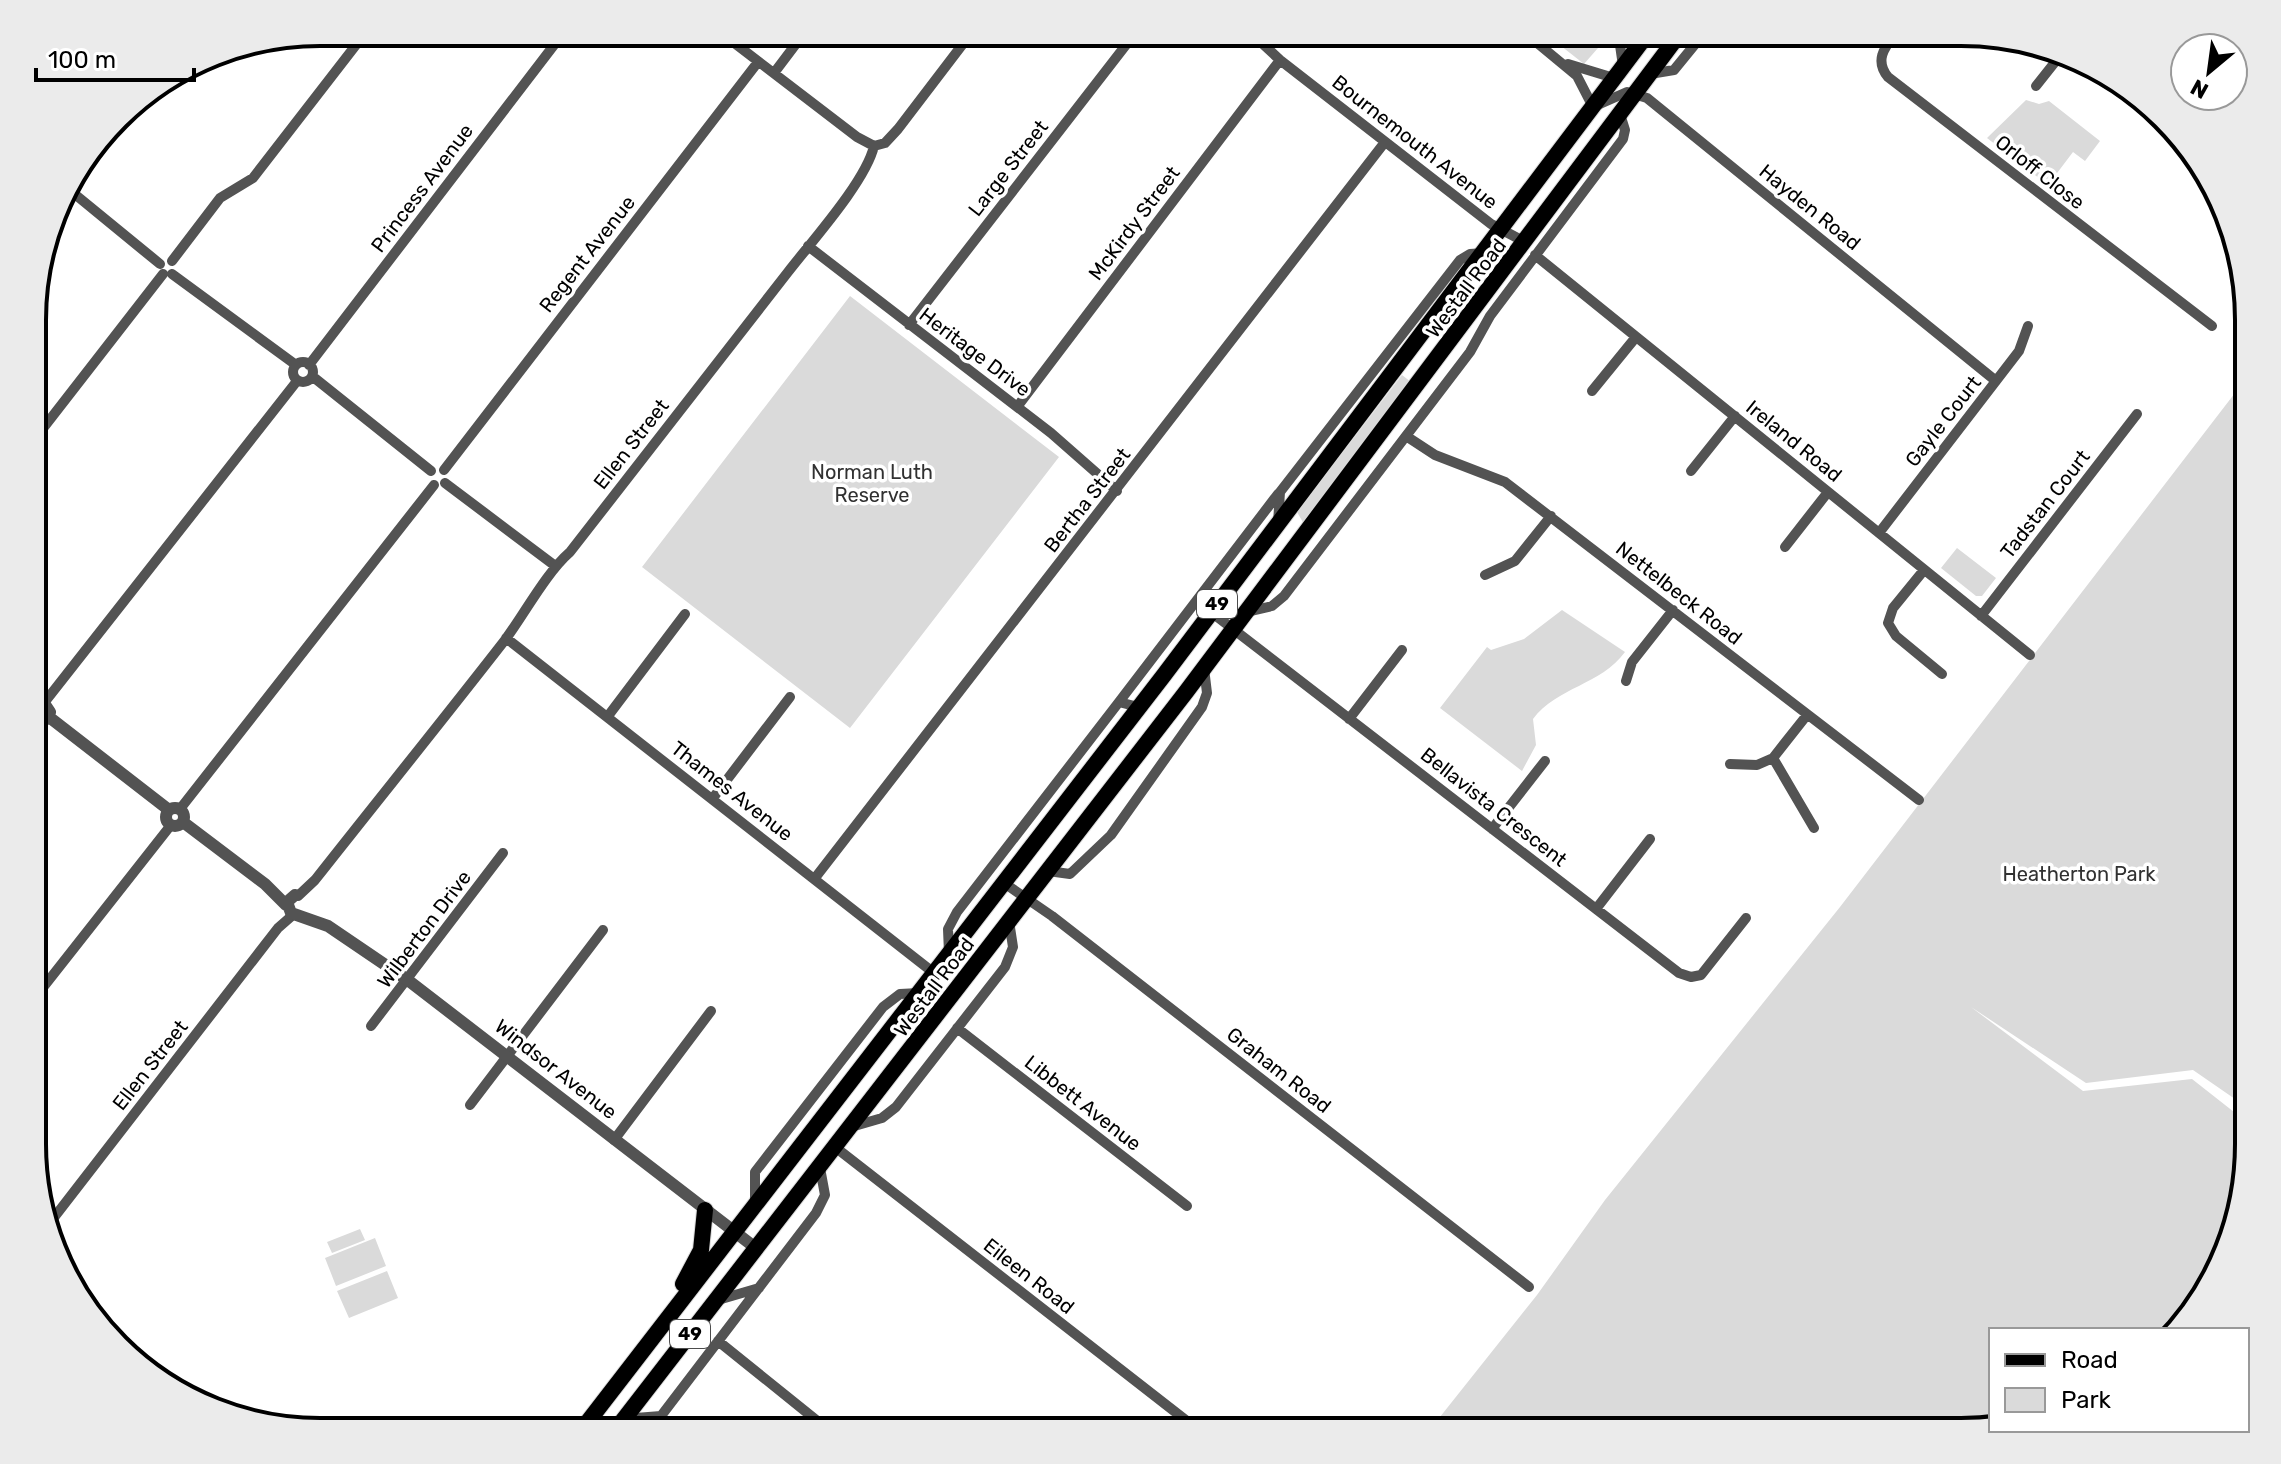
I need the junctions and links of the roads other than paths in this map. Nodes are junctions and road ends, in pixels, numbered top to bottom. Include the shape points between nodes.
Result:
1 (1265, 46) edge
2 (1542, 46) edge
3 (1620, 46) edge
4 (1638, 46) edge
5 (1671, 46) edge
6 (1693, 46) edge
7 (1886, 46) edge
8 (354, 47) edge
9 (553, 47) edge
10 (739, 47) edge
11 (794, 47) edge
12 (961, 47) edge
13 (1125, 47) edge
14 (1280, 60) junction
15 (758, 62) junction
16 (1562, 62) junction
17 (2054, 63) edge
18 (1619, 72) junction
19 (774, 73) junction
20 (1650, 74) junction
21 (2036, 86) dead end
22 (1636, 93) junction
23 (1593, 107) junction
24 (1385, 142) junction
25 (874, 146) junction
26 (77, 196) edge
27 (1501, 230) junction
28 (808, 246) junction
29 (1530, 248) junction
30 (1484, 253) junction
31 (165, 271) junction
32 (909, 325) junction
33 (2028, 326) dead end
34 (2212, 326) dead end
35 (1636, 337) junction
36 (296, 365) junction
37 (311, 370) junction
38 (297, 381) junction
39 (1996, 381) junction
40 (1592, 391) dead end
41 (1017, 407) junction
42 (2137, 414) dead end
43 (1735, 416) junction
44 (46, 425) edge
45 (1406, 436) junction
46 (444, 470) junction
47 (431, 471) junction
48 (1691, 471) dead end
49 (1378, 473) junction
50 (440, 484) junction
51 (1344, 484) junction
52 (1117, 491) junction
53 (1280, 492) junction
54 (1828, 492) junction
55 (1551, 516) junction
56 (1278, 525) junction
57 (1879, 533) junction
58 (1785, 547) dead end
59 (554, 565) junction
60 (1924, 570) junction
61 (1485, 575) dead end
62 (1673, 610) junction
63 (1211, 612) junction
64 (1247, 612) junction
65 (685, 614) dead end
66 (1981, 616) junction
67 (1233, 629) junction
68 (506, 638) junction
69 (1402, 650) dead end
70 (2030, 655) dead end
71 (1204, 668) junction
72 (1942, 674) dead end
73 (1164, 675) junction
74 (1626, 681) dead end
75 (1186, 692) junction
76 (46, 696) edge
77 (790, 697) dead end
78 (1119, 702) junction
79 (1138, 707) junction
80 (46, 708) edge
81 (1807, 715) junction
82 (608, 716) junction
83 (49, 717) junction
84 (46, 718) edge
85 (1349, 719) junction
86 (1773, 758) junction
87 (1545, 761) dead end
88 (1730, 764) dead end
89 (713, 798) junction
90 (1919, 800) dead end
91 (176, 817) junction
92 (1814, 828) dead end
93 (1492, 829) junction
94 (1650, 839) dead end
95 (503, 853) dead end
96 (1048, 871) junction
97 (815, 878) junction
98 (1004, 883) junction
99 (1026, 899) junction
100 (296, 905) junction
101 (1596, 909) junction
102 (1746, 918) dead end
103 (603, 930) dead end
104 (1011, 930) junction
105 (949, 955) junction
106 (934, 973) junction
107 (409, 981) junction
108 (46, 984) edge
109 (919, 993) junction
110 (711, 1011) dead end
111 (371, 1026) dead end
112 (957, 1028) junction
113 (507, 1057) junction
114 (470, 1105) dead end
115 (851, 1127) junction
116 (614, 1140) junction
117 (835, 1147) junction
118 (820, 1168) junction
119 (755, 1204) junction
120 (1187, 1206) dead end
121 (705, 1210) junction
122 (55, 1216) edge
123 (734, 1231) junction
124 (757, 1249) junction
125 (1529, 1287) dead end
126 (759, 1288) junction
127 (716, 1301) junction
128 (671, 1311) junction
129 (718, 1341) junction
130 (1182, 1417) edge
131 (594, 1418) edge
132 (624, 1418) edge
133 (653, 1418) edge
134 (813, 1418) edge

1 - 14 street, Bournemouth Avenue
2 - 16 street
3 - 18 street
4 - 18 main road, Westall Road / 49
5 - 20 main road, Westall Road / 49
6 - 20 street, Westall Road via 1674,70
7 - 34 street, Orloff Close via 1881,54 1888,77
8 - 31 street via 253,178 220,198 172,261 175,266
9 - 37 street, Princess Avenue
10 - 15 street
11 - 19 street
12 - 25 street, Ellen Street via 898,129
13 - 32 street, Large Street
14 - 24 street, Bournemouth Avenue
14 - 41 street, McKirdy Street
15 - 19 street
15 - 46 street, Regent Avenue
16 - 18 street
16 - 23 street
17 - 21 street
18 - 23 main road, Westall Road / 49
19 - 25 street
20 - 22 main road, Westall Road / 49
22 - 23 street via 1621,93
22 - 29 main road, Westall Road / 49
22 - 39 street, Hayden Road
23 - 27 main road, Westall Road / 49
24 - 27 street, Bournemouth Avenue
24 - 52 street, Bertha Street
25 - 28 street, Ellen Street via 858,179
26 - 31 street
27 - 29 street, Bournemouth Avenue
27 - 30 main road, Westall Road / 49
28 - 32 street, Heritage Drive
28 - 59 street, Ellen Street via 570,552
29 - 35 street, Ireland Road
29 - 45 street, Westall Road via 1470,352
29 - 51 main road, Westall Road / 49
30 - 53 street, Westall Road via 1464,256 1456,264
30 - 56 main road, Westall Road / 49
31 - 36 street
31 - 44 street
32 - 41 street, Heritage Drive
33 - 39 street, Gayle Court via 2019,351
35 - 40 street
35 - 43 street, Ireland Road
36 - 37 street
36 - 38 street
37 - 38 street via 306,382
37 - 47 street
38 - 76 street
39 - 57 street, Gayle Court
41 - 52 street, Heritage Drive
42 - 66 street, Tadstan Court
43 - 48 street
43 - 54 street, Ireland Road
45 - 49 street, Westall Road
45 - 55 street, Nettelbeck Road via 1435,455 1497,477
46 - 47 street
46 - 50 street via 448,477
47 - 50 street via 429,478
49 - 51 street
49 - 64 street, Westall Road via 1284,596 1272,606
50 - 59 street
50 - 91 street
51 - 64 main road, Westall Road / 49
52 - 97 street, Bertha Street
53 - 56 street
53 - 78 street, Westall Road
54 - 57 street, Ireland Road
54 - 58 street
55 - 61 street via 1515,561
55 - 62 street, Nettelbeck Road
56 - 63 main road, Westall Road / 49
57 - 60 street, Ireland Road
59 - 68 street, Ellen Street via 547,583
60 - 66 street, Ireland Road
60 - 72 street via 1893,608 1888,623
62 - 74 street via 1632,662
62 - 81 street, Nettelbeck Road
63 - 67 street, Bellavista Crescent
63 - 73 main road, Westall Road / 49
64 - 67 main road, Westall Road / 49
65 - 82 street
66 - 70 street, Ireland Road
67 - 71 main road, Westall Road / 49
67 - 85 street, Bellavista Crescent
68 - 82 street, Thames Avenue
68 - 100 street, Ellen Street
69 - 85 street
71 - 75 main road, Westall Road / 49
71 - 96 street via 1207,693 1202,707 1111,835 1070,874
73 - 75 main road
73 - 79 main road, Westall Road / 49
75 - 96 main road, Westall Road / 49
77 - 89 street
78 - 79 street
78 - 105 street, Westall Road via 957,912 948,929
79 - 98 main road, Westall Road / 49
80 - 83 street
81 - 86 street
81 - 90 street, Nettelbeck Road
82 - 89 street, Thames Avenue
83 - 84 street
83 - 91 street, Windsor Avenue
85 - 93 street, Bellavista Crescent
86 - 88 street via 1757,765
86 - 92 street
87 - 93 street
89 - 97 street, Thames Avenue
91 - 100 street, Windsor Avenue
91 - 108 street
93 - 101 street, Bellavista Crescent
94 - 101 street
95 - 107 street, Wilberton Drive
96 - 99 main road, Westall Road / 49
97 - 106 street, Thames Avenue
98 - 99 street, Graham Road
98 - 105 main road, Westall Road / 49
99 - 104 main road, Westall Road / 49
99 - 125 street, Graham Road
100 - 107 street, Windsor Avenue
100 - 122 street, Ellen Street
101 - 102 street, Bellavista Crescent via 1691,977 1704,972
103 - 113 street
104 - 112 street, Westall Road via 1005,967
104 - 115 main road, Westall Road / 49
105 - 106 main road, Westall Road / 49
106 - 109 main road, Westall Road / 49
107 - 111 street, Wilberton Drive
107 - 113 street, Windsor Avenue
109 - 119 main road, Westall Road / 49
109 - 119 street, Westall Road via 900,994 883,1007 755,1172
110 - 116 street
112 - 115 street, Westall Road via 890,1113
112 - 120 street, Libbett Avenue
113 - 114 street
113 - 116 street, Windsor Avenue
115 - 117 main road, Westall Road / 49
116 - 121 street, Windsor Avenue
117 - 118 main road, Westall Road / 49
117 - 130 street, Eileen Road
118 - 124 main road, Westall Road / 49
118 - 126 street, Westall Road via 825,1195 816,1213
119 - 123 main road, Westall Road / 49
121 - 123 street, Windsor Avenue
121 - 128 main road via 701,1250
123 - 124 street, Windsor Avenue
123 - 128 main road, Westall Road / 49
124 - 127 main road, Westall Road / 49
126 - 127 street
126 - 129 street, Westall Road
127 - 132 main road, Westall Road / 49
128 - 131 main road, Westall Road / 49
129 - 133 street, Westall Road via 661,1416
129 - 134 street

